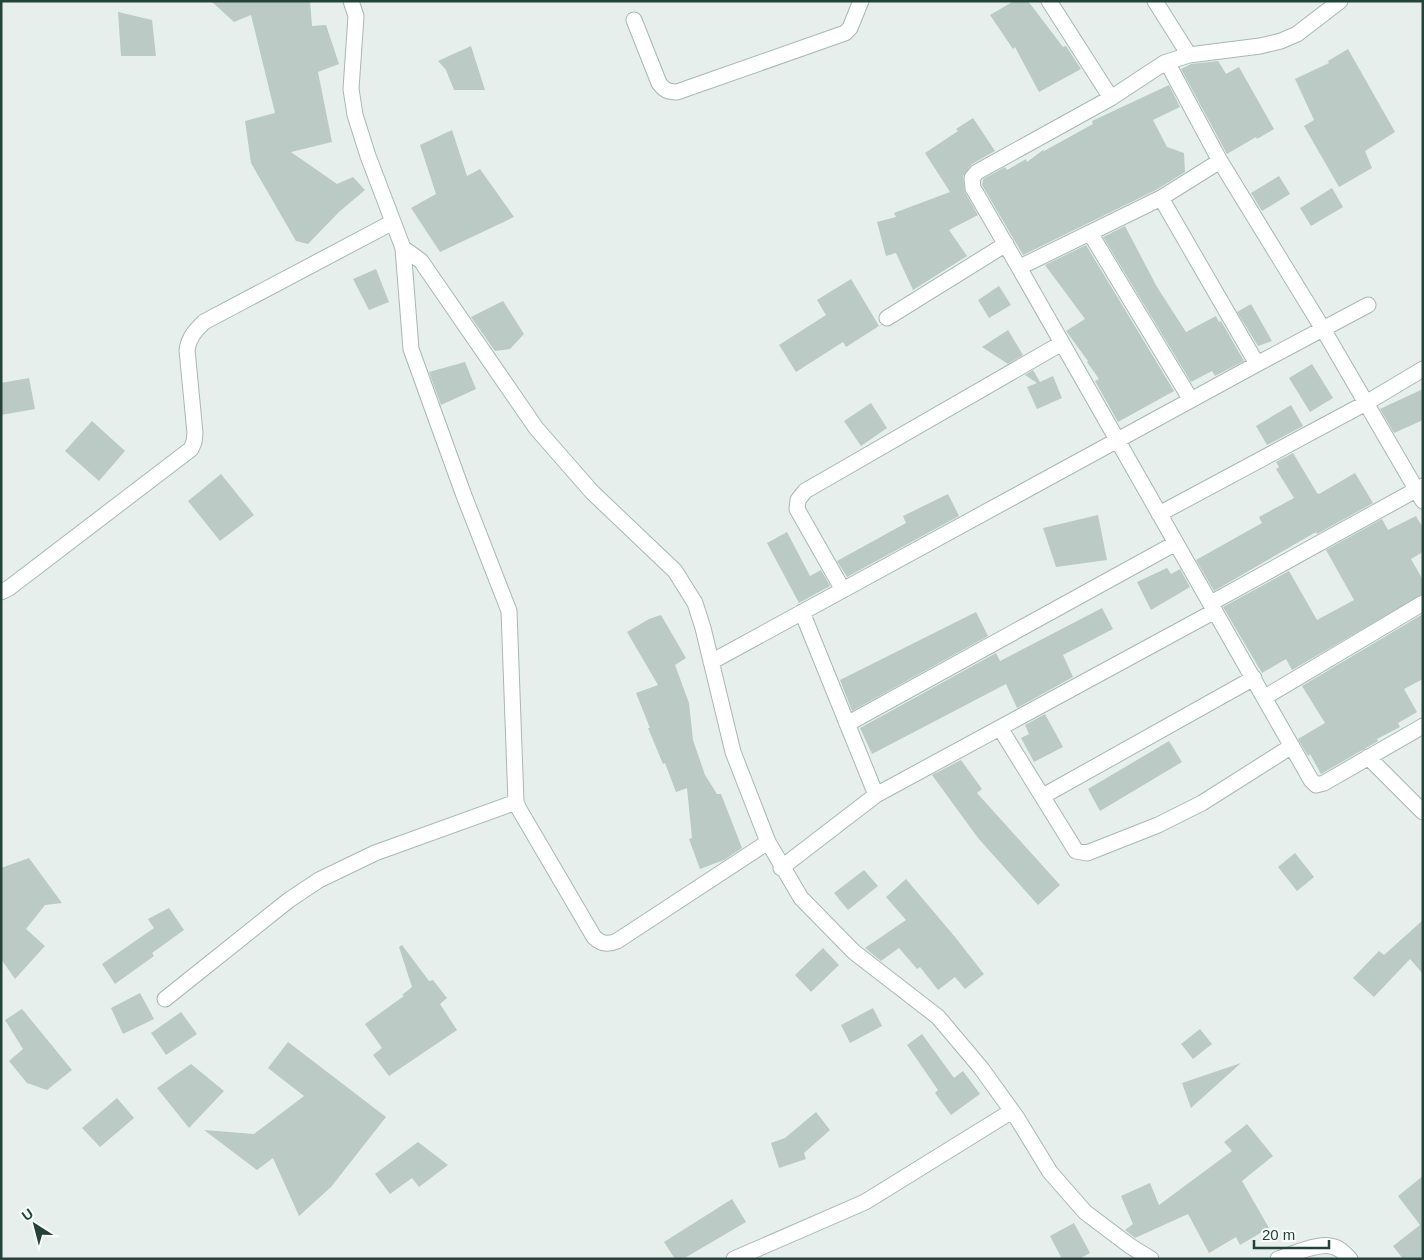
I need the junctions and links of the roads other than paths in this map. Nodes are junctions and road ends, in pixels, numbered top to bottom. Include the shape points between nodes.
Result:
1 (351, 1) edge
2 (862, 1) edge
3 (1049, 1) edge
4 (1155, 1) edge
5 (1340, 1) edge
6 (634, 20) dead end
7 (1189, 54) junction
8 (1164, 63) junction
9 (1111, 98) junction
10 (1220, 161) junction
11 (1161, 198) junction
12 (393, 222) junction
13 (1090, 233) junction
14 (1006, 244) junction
15 (403, 248) junction
16 (1021, 272) junction
17 (1368, 305) dead end
18 (887, 318) dead end
19 (1323, 329) junction
20 (1062, 343) junction
21 (1256, 364) junction
22 (1423, 369) edge
23 (1191, 400) junction
24 (1366, 403) junction
25 (1118, 440) junction
26 (1421, 492) edge
27 (1160, 514) junction
28 (1176, 543) junction
29 (843, 590) junction
30 (1, 592) edge
31 (1423, 603) edge
32 (1213, 607) junction
33 (802, 612) junction
34 (711, 662) junction
35 (1254, 678) junction
36 (1265, 697) junction
37 (847, 724) junction
38 (1423, 726) edge
39 (1000, 728) junction
40 (1292, 746) junction
41 (1368, 757) junction
42 (876, 796) junction
43 (1043, 796) junction
44 (516, 802) junction
45 (1423, 812) edge
46 (768, 842) junction
47 (781, 868) junction
48 (166, 999) dead end
49 (1012, 1111) junction
50 (734, 1259) edge
51 (1151, 1259) edge
52 (1278, 1259) edge
53 (1350, 1259) edge

1 - 12 street via 356,16 351,88 355,115
2 - 6 street via 850,28 838,36 677,92 669,92 659,83
3 - 9 street
4 - 7 street
5 - 7 street via 1297,34 1280,41
7 - 8 street
8 - 9 street
8 - 10 street via 1170,67
9 - 14 street via 977,172 972,178 973,188
10 - 11 street
10 - 19 street
11 - 13 street
11 - 21 street
12 - 15 street
12 - 30 street via 199,326 188,340 187,350 195,433 191,449
13 - 16 street via 1022,266
13 - 23 street
14 - 16 street
14 - 18 street
15 - 34 street via 421,260 536,428 592,492 675,571 695,603
15 - 44 street via 411,349 509,611
16 - 20 street
17 - 19 street
19 - 21 street
19 - 24 street
20 - 25 street
20 - 29 street via 805,491 796,509
21 - 23 street
22 - 24 street
23 - 25 street
24 - 26 street
24 - 27 street
25 - 27 street
25 - 29 street
26 - 32 street
27 - 28 street
28 - 32 street
28 - 37 street
29 - 33 street
31 - 36 street
32 - 35 street
32 - 39 street
33 - 34 street
33 - 37 street
34 - 46 street via 733,752
35 - 36 street
35 - 43 street
36 - 40 street
37 - 42 street
38 - 41 street
39 - 42 street
39 - 43 street
40 - 41 street via 1316,785
40 - 43 street via 1202,803 1087,854 1076,851
41 - 45 street
42 - 47 street
44 - 46 street via 594,937 603,943 617,941
44 - 48 street via 376,853 318,880
46 - 47 street
47 - 49 street via 801,898 854,952 938,1017
49 - 50 street via 865,1202
49 - 51 street via 1050,1172 1085,1212
52 - 53 street via 1328,1245 1340,1249

